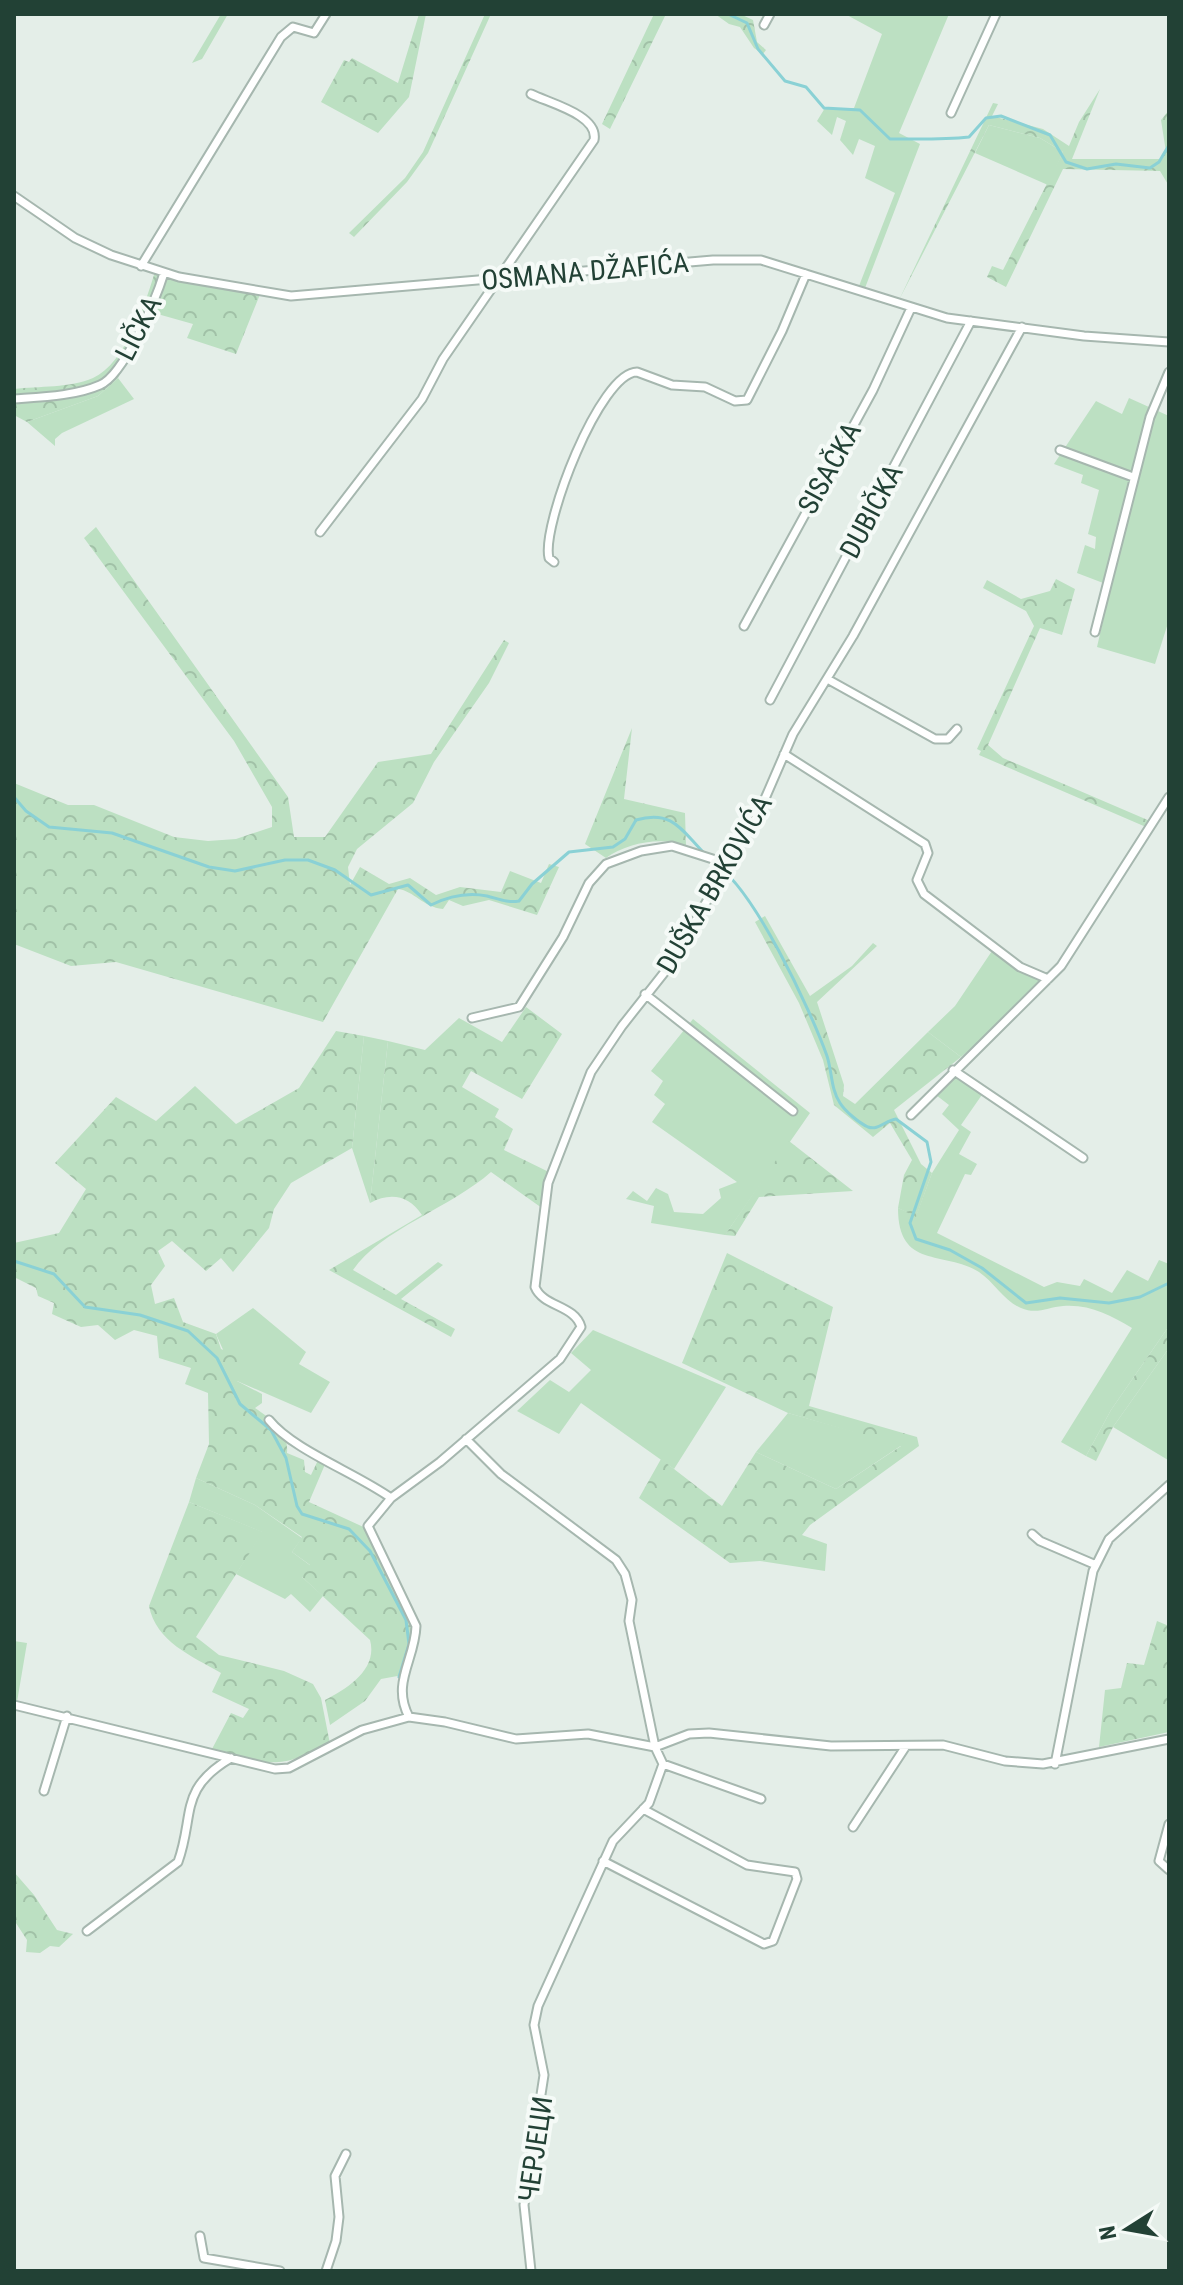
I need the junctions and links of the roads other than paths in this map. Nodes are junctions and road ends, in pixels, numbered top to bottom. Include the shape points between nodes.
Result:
1 (326, 14) edge
2 (770, 14) edge
3 (996, 14) edge
4 (764, 25) dead end
5 (531, 94) dead end
6 (951, 113) dead end
7 (14, 196) edge
8 (141, 266) junction
9 (164, 273) junction
10 (806, 274) junction
11 (495, 280) junction
12 (911, 308) junction
13 (971, 321) junction
14 (1022, 327) junction
15 (1169, 342) edge
16 (1169, 372) edge
17 (14, 399) edge
18 (1060, 450) dead end
19 (1133, 477) junction
20 (320, 532) dead end
21 (554, 562) dead end
22 (744, 626) dead end
23 (1095, 632) dead end
24 (829, 680) junction
25 (770, 700) dead end
26 (957, 729) dead end
27 (784, 754) junction
28 (1169, 797) edge
29 (722, 862) junction
30 (1048, 979) junction
31 (645, 994) junction
32 (472, 1018) dead end
33 (953, 1070) junction
34 (793, 1111) dead end
35 (911, 1115) dead end
36 (1083, 1158) dead end
37 (269, 1420) dead end
38 (466, 1439) junction
39 (1169, 1485) edge
40 (391, 1498) junction
41 (1032, 1534) dead end
42 (1096, 1565) junction
43 (14, 1705) edge
44 (67, 1716) junction
45 (409, 1717) junction
46 (1169, 1739) edge
47 (906, 1746) junction
48 (655, 1747) junction
49 (231, 1758) junction
50 (663, 1764) junction
51 (1055, 1764) junction
52 (44, 1791) dead end
53 (761, 1799) dead end
54 (643, 1809) junction
55 (1169, 1824) edge
56 (853, 1827) dead end
57 (603, 1861) junction
58 (1169, 1870) edge
59 (87, 1931) dead end
60 (346, 2154) dead end
61 (200, 2236) dead end
62 (280, 2271) edge
63 (326, 2271) edge
64 (531, 2271) edge

1 - 8 street via 314,33 293,27 281,37
2 - 4 street
3 - 6 street
5 - 11 street via 589,122 596,135
7 - 8 street, OSMANA DŽAFIĆA via 94,249
8 - 9 street, OSMANA DŽAFIĆA
9 - 11 street, OSMANA DŽAFIĆA via 302,296
9 - 17 street, LIČKA via 121,364 103,384
10 - 11 street, OSMANA DŽAFIĆA via 740,259
10 - 12 street, OSMANA DŽAFIĆA
10 - 21 street via 747,400 637,372 618,381 581,443 551,523 547,546
11 - 20 street via 422,399
12 - 13 street, OSMANA DŽAFIĆA
12 - 22 street, SISAČKA via 873,390
13 - 14 street, OSMANA DŽAFIĆA
13 - 25 street, DUBIČKA
14 - 15 street, OSMANA DŽAFIĆA
14 - 24 street, DUŠKA BRKOVIĆA
16 - 19 street
18 - 19 street
19 - 23 street
24 - 26 street via 935,739 948,739
24 - 27 street, DUŠKA BRKOVIĆA
27 - 29 street, DUŠKA BRKOVIĆA via 757,817
27 - 30 street via 924,843 928,853 917,880 924,894 1020,967
28 - 30 street
29 - 31 street, DUŠKA BRKOVIĆA via 693,928
29 - 32 street via 672,846 606,864 589,883 519,1007
30 - 33 street
31 - 34 street
31 - 38 street, DUŠKA BRKOVIĆA via 591,1072 548,1183 536,1292 577,1316 581,1330 560,1359
33 - 35 street
33 - 36 street
37 - 40 street via 283,1437
38 - 40 street, DUŠKA BRKOVIĆA
38 - 48 street via 501,1474 621,1567 632,1600 629,1621
39 - 42 street via 1109,1539
40 - 45 street, DUŠKA BRKOVIĆA via 368,1526 416,1626 402,1674 403,1707
41 - 42 street
42 - 51 street
43 - 44 street
44 - 49 street
44 - 52 street
45 - 48 street via 516,1739 588,1734
45 - 49 street via 362,1730 289,1768
46 - 51 street
47 - 48 street via 831,1746 709,1733 689,1734
47 - 51 street via 943,1745 1005,1761
47 - 56 street
48 - 50 street
49 - 59 street via 208,1774 195,1792 178,1862
50 - 53 street
50 - 54 street
54 - 57 street via 613,1841
54 - 57 street via 747,1865 795,1872 797,1879 773,1941 764,1944
55 - 58 street via 1159,1861
57 - 64 street, ЧЕРЈЕЦИ via 534,2025 544,2075 524,2205
60 - 63 street via 335,2176 339,2217
61 - 62 street via 204,2258

